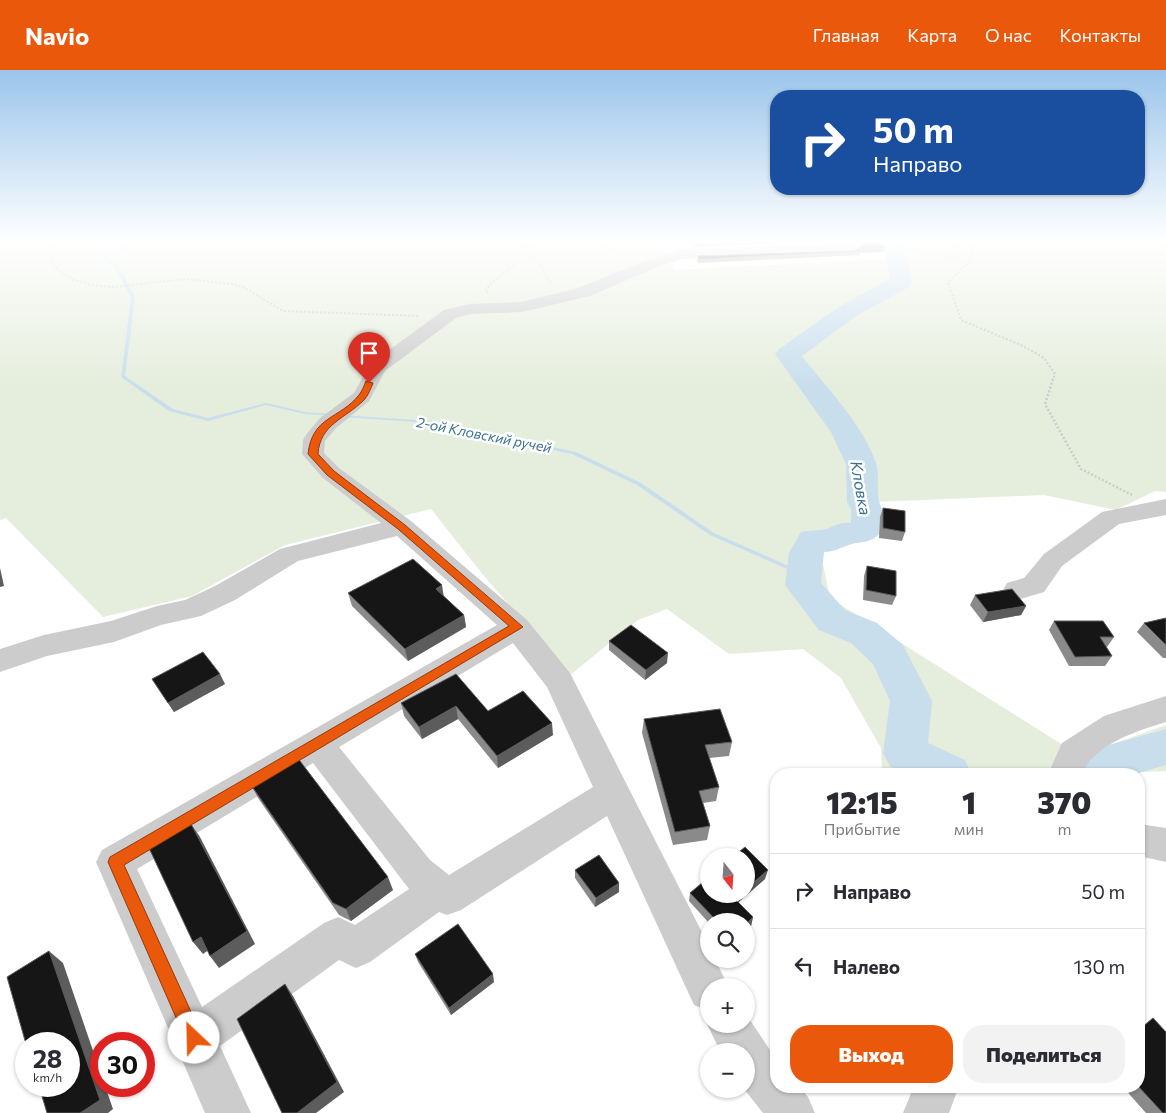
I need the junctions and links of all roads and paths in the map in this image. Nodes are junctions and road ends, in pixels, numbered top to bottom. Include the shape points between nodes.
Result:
1 (249, 291) edge
2 (486, 291) edge
3 (557, 291) edge
4 (587, 291) edge
5 (951, 291) edge
6 (562, 298) junction
7 (487, 309) junction
8 (436, 324) junction
9 (1133, 495) dead end
10 (1166, 507) edge
11 (402, 527) junction
12 (1017, 590) dead end
13 (517, 627) junction
14 (0, 661) edge
15 (1166, 709) edge
16 (316, 743) junction
17 (1068, 768) edge
18 (614, 793) junction
19 (1145, 841) edge
20 (1166, 845) edge
21 (439, 890) junction
22 (703, 978) edge
23 (194, 1038) junction
24 (755, 1066) edge
25 (770, 1087) edge
26 (775, 1093) edge
27 (934, 1093) edge
28 (228, 1113) edge
29 (792, 1113) edge
30 (926, 1113) edge

1 - 8 path via 283,311 417,315
2 - 7 path via 494,303
3 - 6 path
4 - 6 street
5 - 9 path via 961,320 1022,345 1044,358 1055,374 1045,404 1081,469
6 - 7 street via 522,308
7 - 8 street via 450,314
8 - 11 street via 377,368 362,398 328,423 314,440 313,454 331,473
10 - 12 street via 1111,518 1053,560 1034,585
11 - 13 street
11 - 14 street via 288,555 191,609 157,616 114,631 44,646
13 - 16 street
13 - 18 street via 559,681
15 - 17 street via 1115,725 1074,753
16 - 21 street via 417,872
16 - 23 street via 115,862
18 - 21 street via 447,897
18 - 22 street
19 - 20 street
21 - 23 street via 356,948 338,937
23 - 28 street
24 - 25 street
26 - 29 street
27 - 30 street

